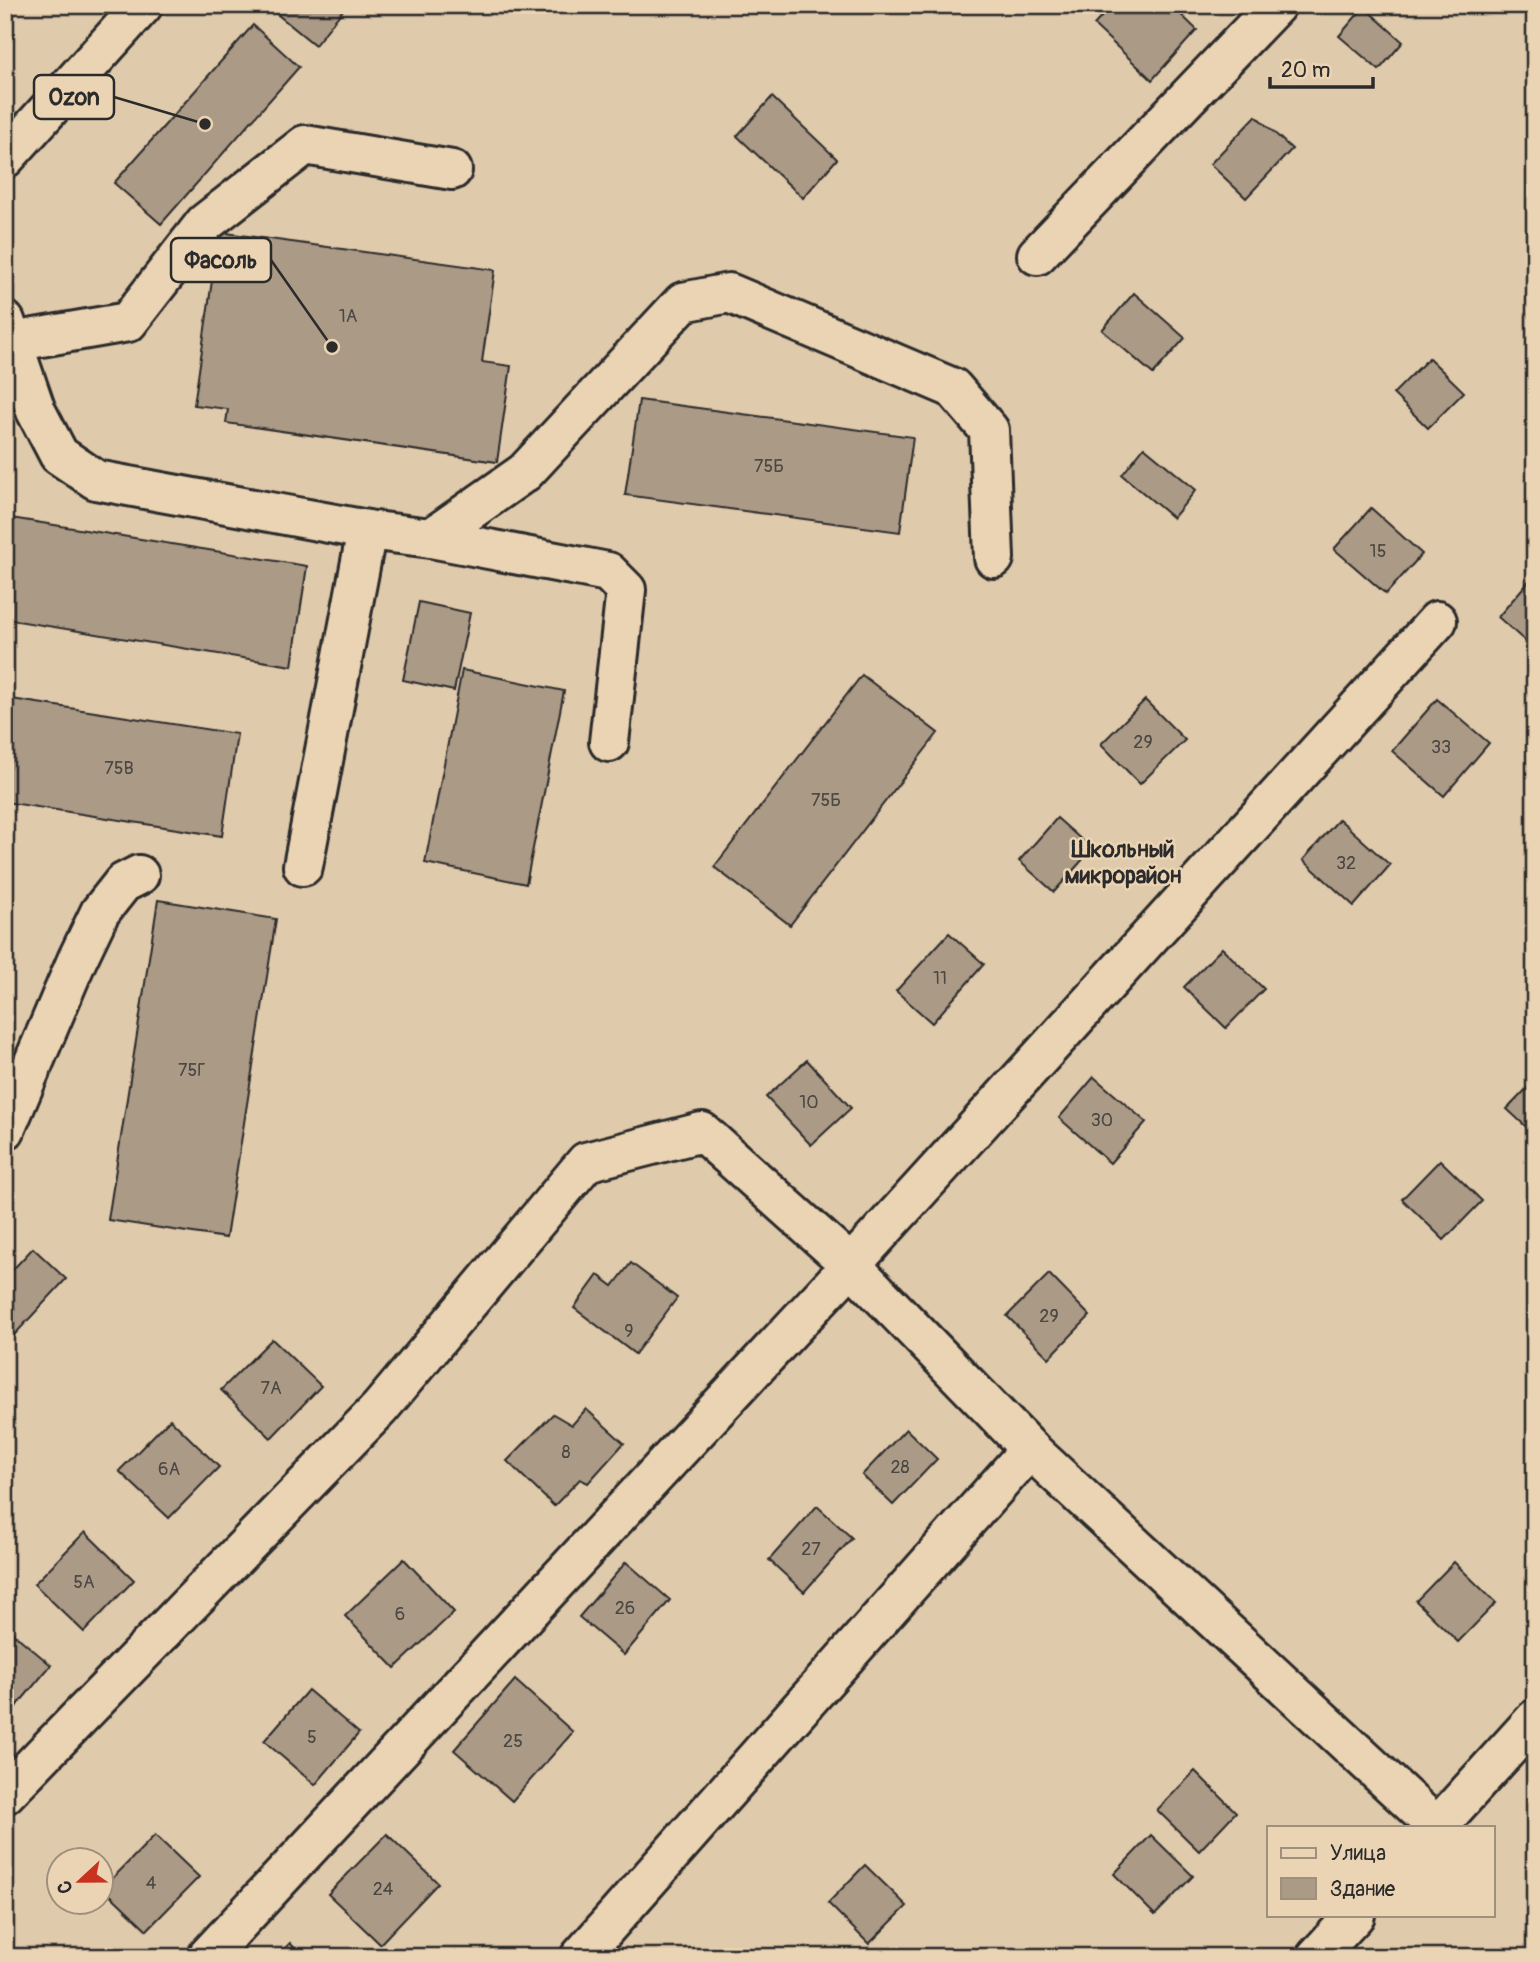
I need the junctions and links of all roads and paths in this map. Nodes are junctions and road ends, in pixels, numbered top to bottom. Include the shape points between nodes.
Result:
1 (143, 5) edge
2 (1276, 5) edge
3 (5, 158) edge
4 (452, 170) dead end
5 (1037, 255) dead end
6 (9, 331) edge
7 (366, 530) junction
8 (431, 538) junction
9 (994, 558) dead end
10 (1437, 621) dead end
11 (609, 742) dead end
12 (303, 866) dead end
13 (139, 875) dead end
14 (5, 1130) edge
15 (851, 1265) junction
16 (1030, 1449) junction
17 (1535, 1719) edge
18 (5, 1794) edge
19 (1436, 1826) edge
20 (1438, 1826) edge
21 (1354, 1916) edge
22 (207, 1957) edge
23 (580, 1957) edge
24 (1316, 1957) edge

1 - 3 street
2 - 5 street
4 - 6 street via 305,145 205,223 128,322
6 - 7 street via 36,411 59,456 96,481
7 - 8 street
7 - 12 street
8 - 9 street via 525,472 683,302 729,293 953,388 989,430
8 - 11 street via 608,572 626,590
10 - 15 street
13 - 14 street via 123,883 100,912
15 - 16 street
15 - 18 street via 702,1132 586,1162 380,1408
15 - 22 street
16 - 19 street
16 - 23 street
17 - 20 street
21 - 24 street

